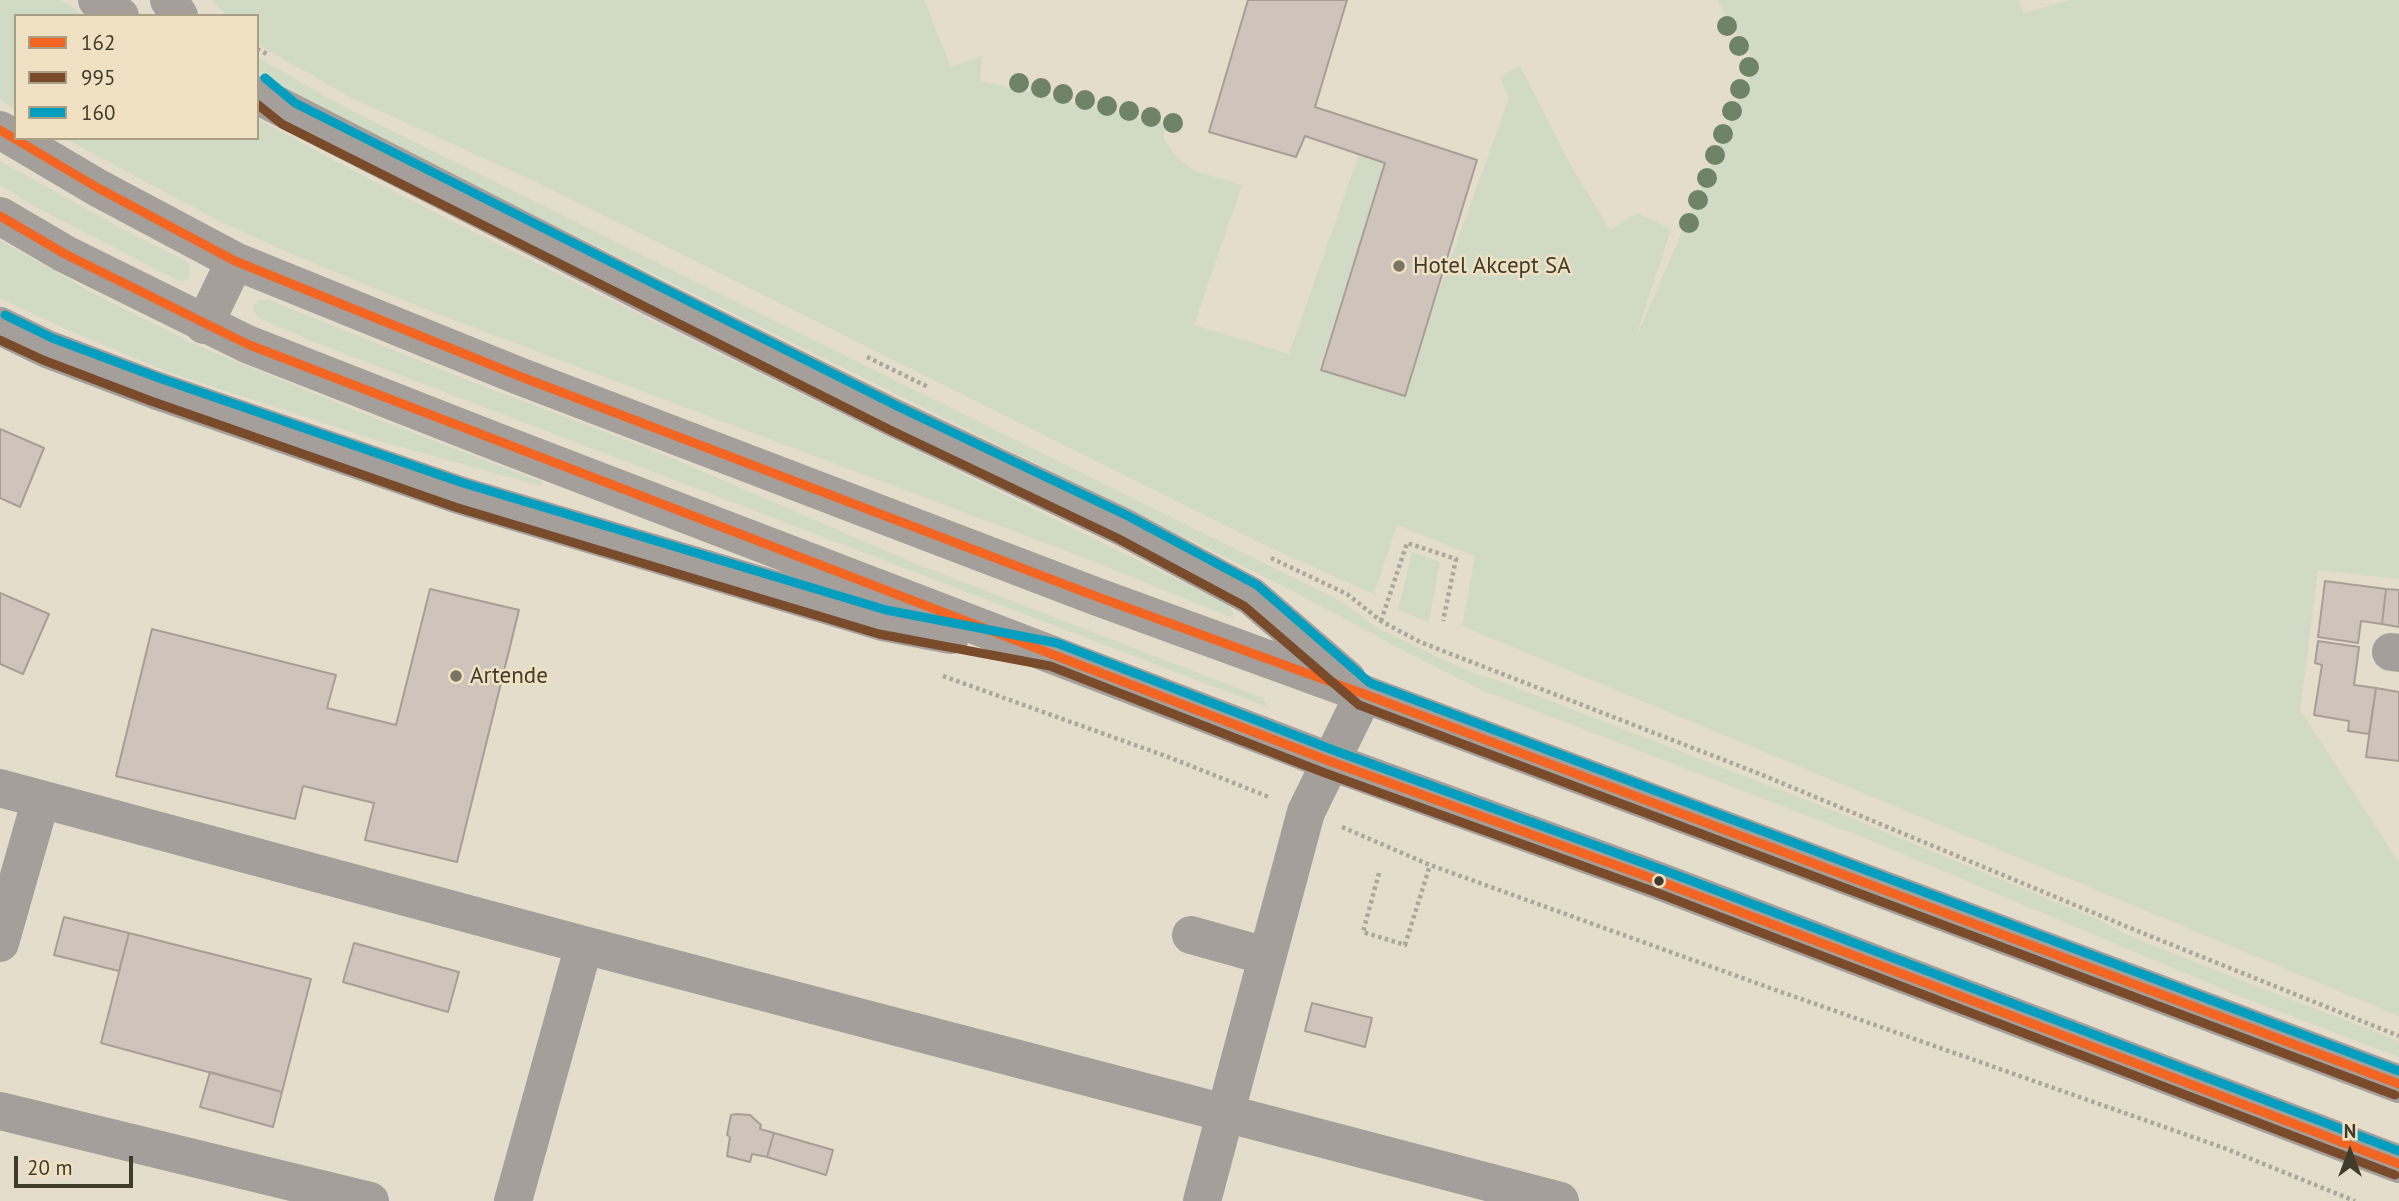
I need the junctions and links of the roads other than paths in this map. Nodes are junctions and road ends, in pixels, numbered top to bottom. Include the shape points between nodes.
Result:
1 (97, 0) edge
2 (117, 14) edge
3 (269, 75) edge
4 (273, 104) edge
5 (17, 140) edge
6 (0, 216) edge
7 (235, 261) junction
8 (205, 325) junction
9 (0, 326) edge
10 (1053, 654) junction
11 (1364, 694) junction
12 (1329, 761) junction
13 (0, 788) edge
14 (41, 799) junction
15 (1191, 935) dead end
16 (0, 943) edge
17 (584, 945) junction
18 (1266, 956) junction
19 (2399, 1084) edge
20 (0, 1111) edge
21 (1225, 1113) junction
22 (2399, 1164) edge
23 (370, 1201) edge
24 (513, 1201) edge
25 (1202, 1201) edge
26 (1560, 1201) edge

1 - 2 street
3 - 4 street
4 - 11 street via 870,406 1124,527 1251,596
5 - 7 street
6 - 8 street
7 - 8 street
7 - 11 street via 532,380
8 - 10 street
9 - 10 street via 155,390 458,495 883,622
10 - 12 street
11 - 12 street
11 - 19 street
12 - 18 street via 1306,812
12 - 22 street via 1685,891
13 - 14 street
14 - 16 street
14 - 17 street
15 - 18 street
17 - 21 street
17 - 24 street
18 - 21 street
20 - 23 street
21 - 25 street
21 - 26 street

